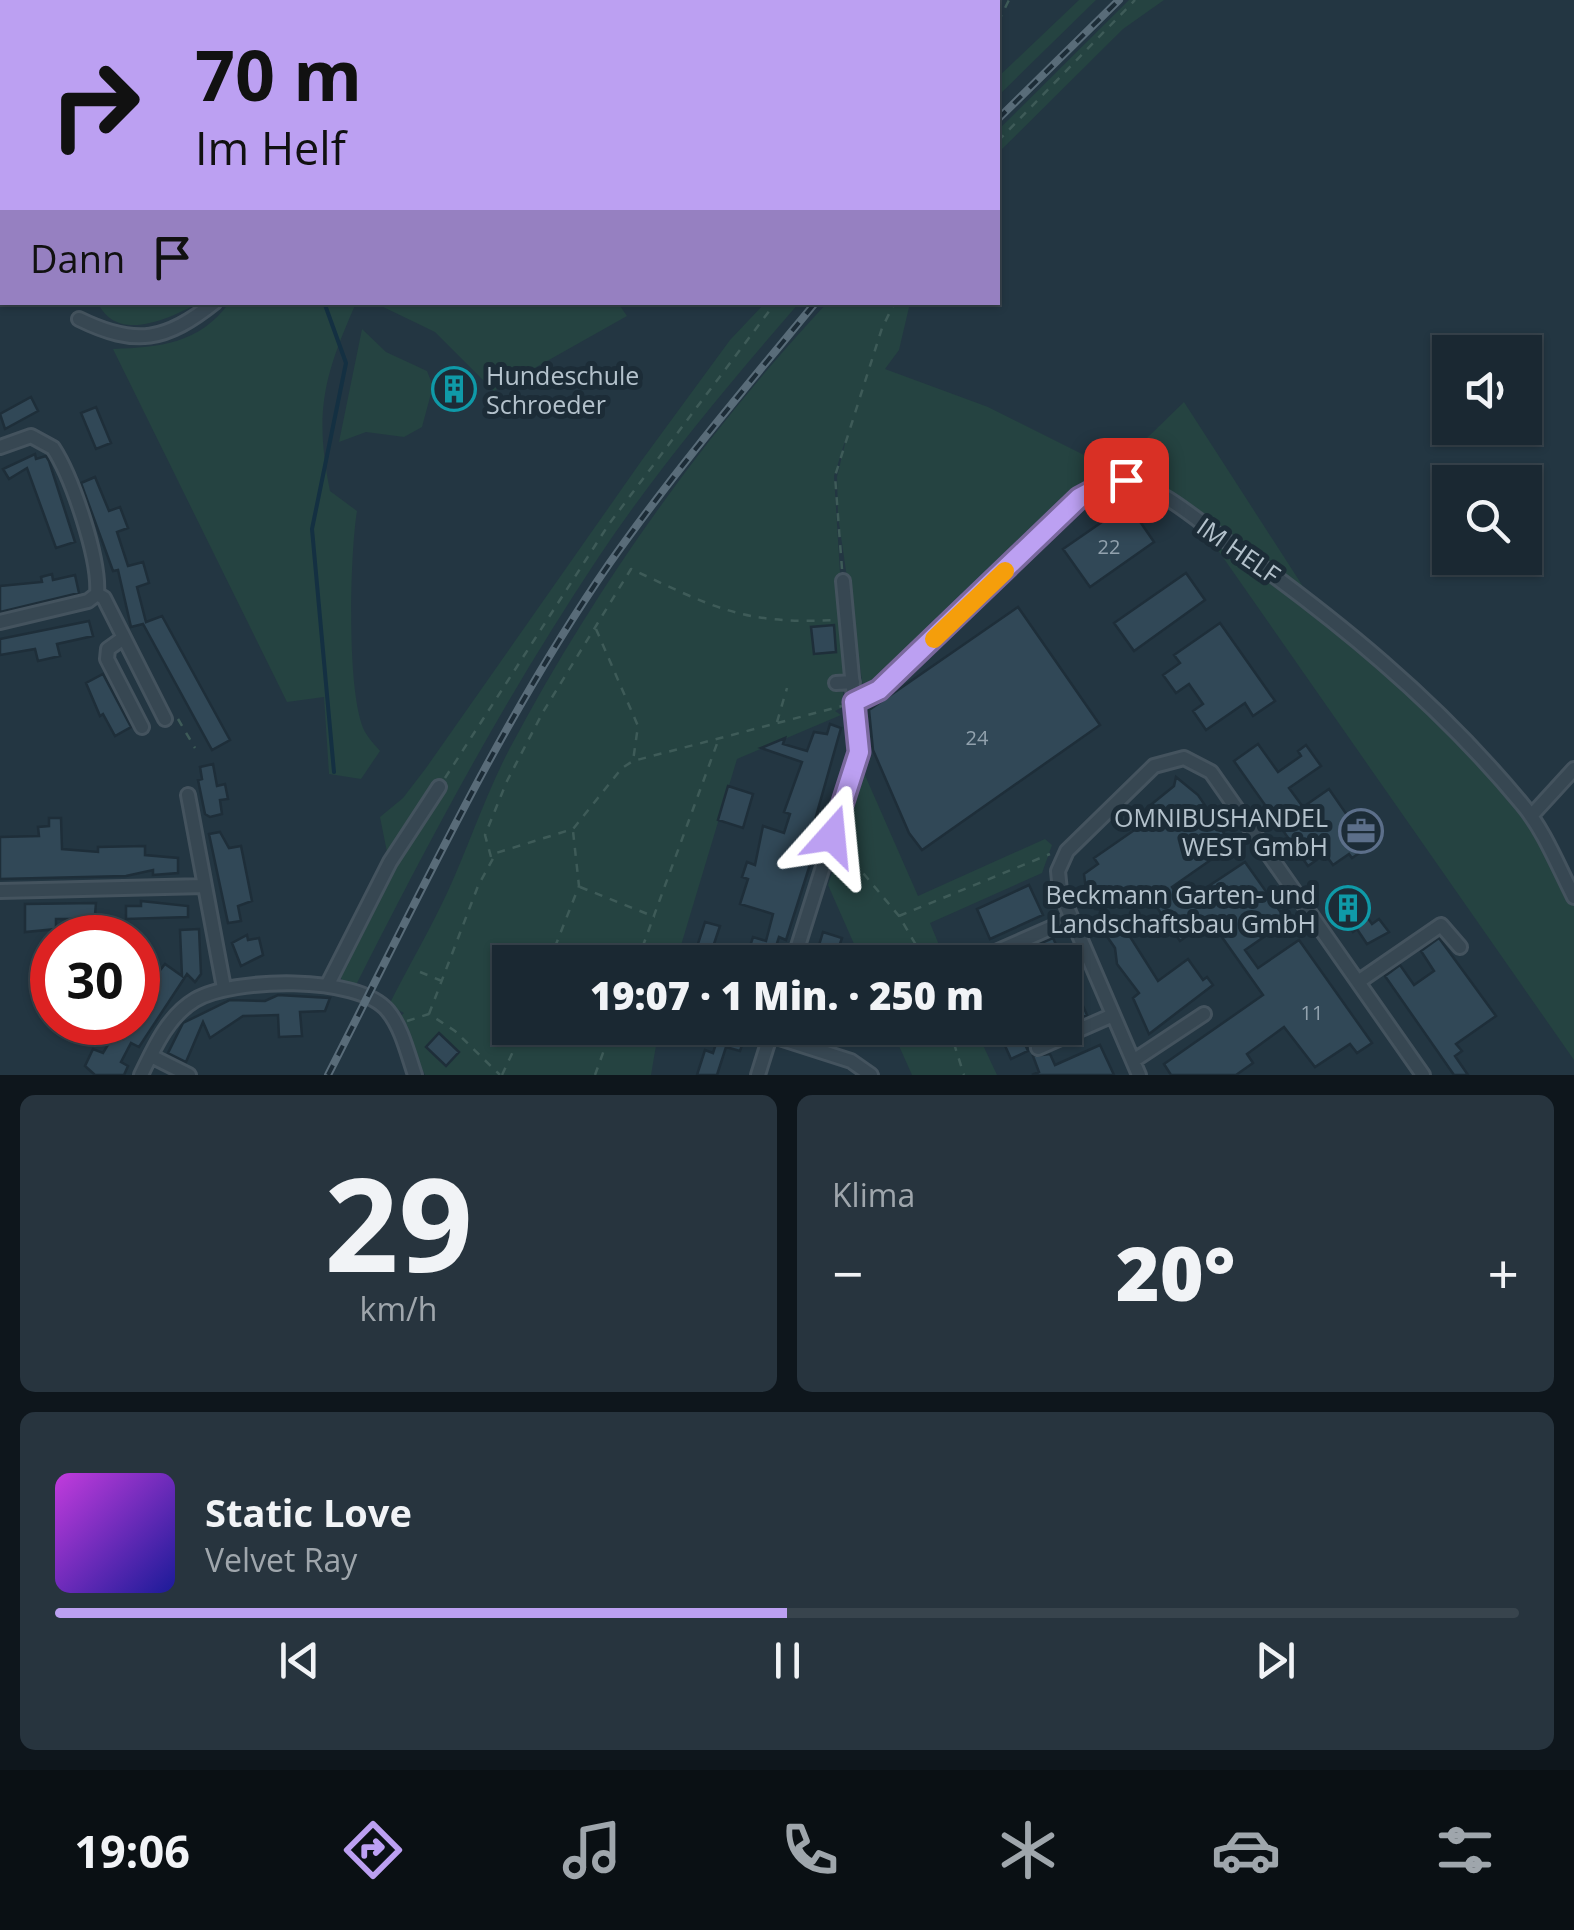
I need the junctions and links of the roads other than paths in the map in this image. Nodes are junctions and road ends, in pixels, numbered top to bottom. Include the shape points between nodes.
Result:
1 (212, 305) edge
2 (79, 319) dead end
3 (0, 446) edge
4 (844, 581) road end
5 (97, 594) junction
6 (0, 622) edge
7 (122, 639) junction
8 (853, 682) junction
9 (836, 683) dead end
10 (854, 702) junction
11 (166, 719) dead end
12 (142, 726) dead end
13 (1574, 769) edge
14 (438, 787) road end
15 (188, 796) dead end
16 (1532, 816) junction
17 (205, 886) junction
18 (0, 891) edge
19 (1574, 897) edge
20 (1072, 919) junction
21 (798, 945) edge
22 (1014, 945) edge
23 (1460, 947) dead end
24 (1358, 982) junction
25 (328, 984) junction
26 (224, 988) junction
27 (1204, 1014) dead end
28 (1113, 1015) junction
29 (767, 1045) edge
30 (810, 1045) edge
31 (1038, 1048) dead end
32 (150, 1056) junction
33 (1136, 1068) edge
34 (141, 1075) edge
35 (189, 1075) edge
36 (416, 1075) edge
37 (758, 1075) edge
38 (871, 1075) edge
39 (1423, 1075) edge

1 - 2 street via 160,334 126,339
3 - 5 street via 31,436 53,448 88,540
4 - 8 street
5 - 6 street
5 - 7 street
7 - 11 street
7 - 12 street via 108,649 107,659
8 - 9 street
8 - 10 street
10 - 16 street, IM HELF via 879,690 1079,498 1126,480 1159,495 1341,626 1468,741
10 - 21 street via 859,752
13 - 16 street
14 - 25 street via 390,862
15 - 17 street
16 - 19 street, IM HELF
17 - 18 street
17 - 26 street
20 - 22 street
20 - 24 street via 1058,871 1067,851 1154,766 1184,758 1200,763
20 - 28 street
23 - 24 street via 1441,925
24 - 39 street
25 - 26 street
25 - 36 street via 376,1001 396,1024
26 - 32 street via 179,1013
27 - 33 street
28 - 31 street
28 - 33 street
29 - 37 street
30 - 38 street
32 - 34 street
32 - 35 street

